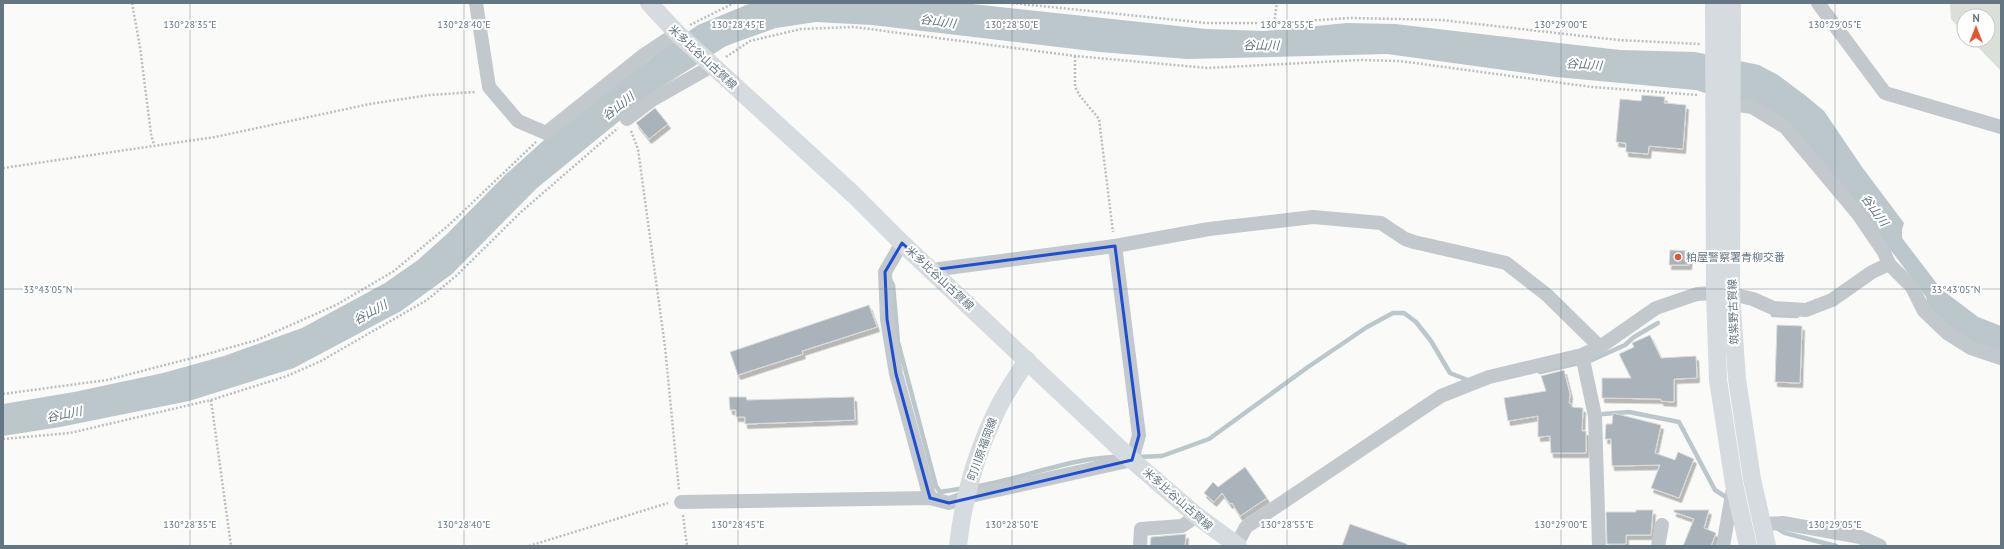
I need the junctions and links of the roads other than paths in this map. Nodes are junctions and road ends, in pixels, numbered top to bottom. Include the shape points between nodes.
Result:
1 (476, 3) edge
2 (649, 3) edge
3 (1714, 3) edge
4 (1732, 3) edge
5 (1824, 5) edge
6 (679, 34) junction
7 (712, 66) junction
8 (1732, 101) junction
9 (627, 119) road end
10 (2001, 127) edge
11 (902, 243) junction
12 (1115, 246) junction
13 (1889, 264) junction
14 (932, 270) junction
15 (1723, 294) junction
16 (1600, 347) junction
17 (1582, 355) junction
18 (2001, 358) edge
19 (1027, 360) junction
20 (1132, 460) junction
21 (1734, 484) junction
22 (966, 497) junction
23 (930, 498) junction
24 (681, 502) road end
25 (1197, 516) junction
26 (1762, 524) junction
27 (1662, 525) dead end
28 (958, 546) edge
29 (1140, 546) edge
30 (1237, 546) edge
31 (1599, 546) edge
32 (1658, 546) edge
33 (1723, 546) edge
34 (1748, 546) edge
35 (1767, 546) edge
36 (1880, 546) edge

1 - 6 street via 489,87 518,121 546,133 645,54
2 - 6 main road, 米多比谷山古賀線
3 - 15 main road, 筑紫野古賀線 via 1714,97
4 - 8 main road, 筑紫野古賀線
5 - 10 street via 1885,93
6 - 7 main road, 米多比谷山古賀線
7 - 9 street via 652,100
7 - 11 main road, 米多比谷山古賀線 via 854,195
8 - 13 street via 1752,107 1785,127 1858,214 1884,252
8 - 15 main road, 筑紫野古賀線
11 - 14 main road, 米多比谷山古賀線
11 - 23 street via 885,272 887,320 896,374
12 - 14 street
12 - 16 street via 1209,229 1313,218 1381,223 1414,242 1506,263 1547,295
12 - 20 street via 1139,435
13 - 15 street via 1872,272 1832,300 1806,310 1772,308 1753,299
13 - 18 street via 1912,287 1924,311 1947,333 1972,348
14 - 19 main road, 米多比谷山古賀線
15 - 16 street via 1696,294 1656,308
15 - 21 main road, 筑紫野古賀線 via 1718,380
15 - 26 main road, 筑紫野古賀線 via 1744,432
16 - 17 street
17 - 30 street via 1488,377 1441,396 1246,527
17 - 31 street via 1594,416
19 - 20 main road, 米多比谷山古賀線
19 - 22 main road, 町川原福岡線 via 997,409 984,438
20 - 22 street
20 - 25 main road, 米多比谷山古賀線
21 - 33 street
21 - 34 main road, 筑紫野古賀線
22 - 23 street via 949,503
22 - 28 main road, 町川原福岡線
23 - 24 street
25 - 29 street via 1182,526 1141,528
25 - 30 main road, 米多比谷山古賀線
26 - 35 main road, 筑紫野古賀線
26 - 36 street via 1783,523 1860,537
27 - 32 street

